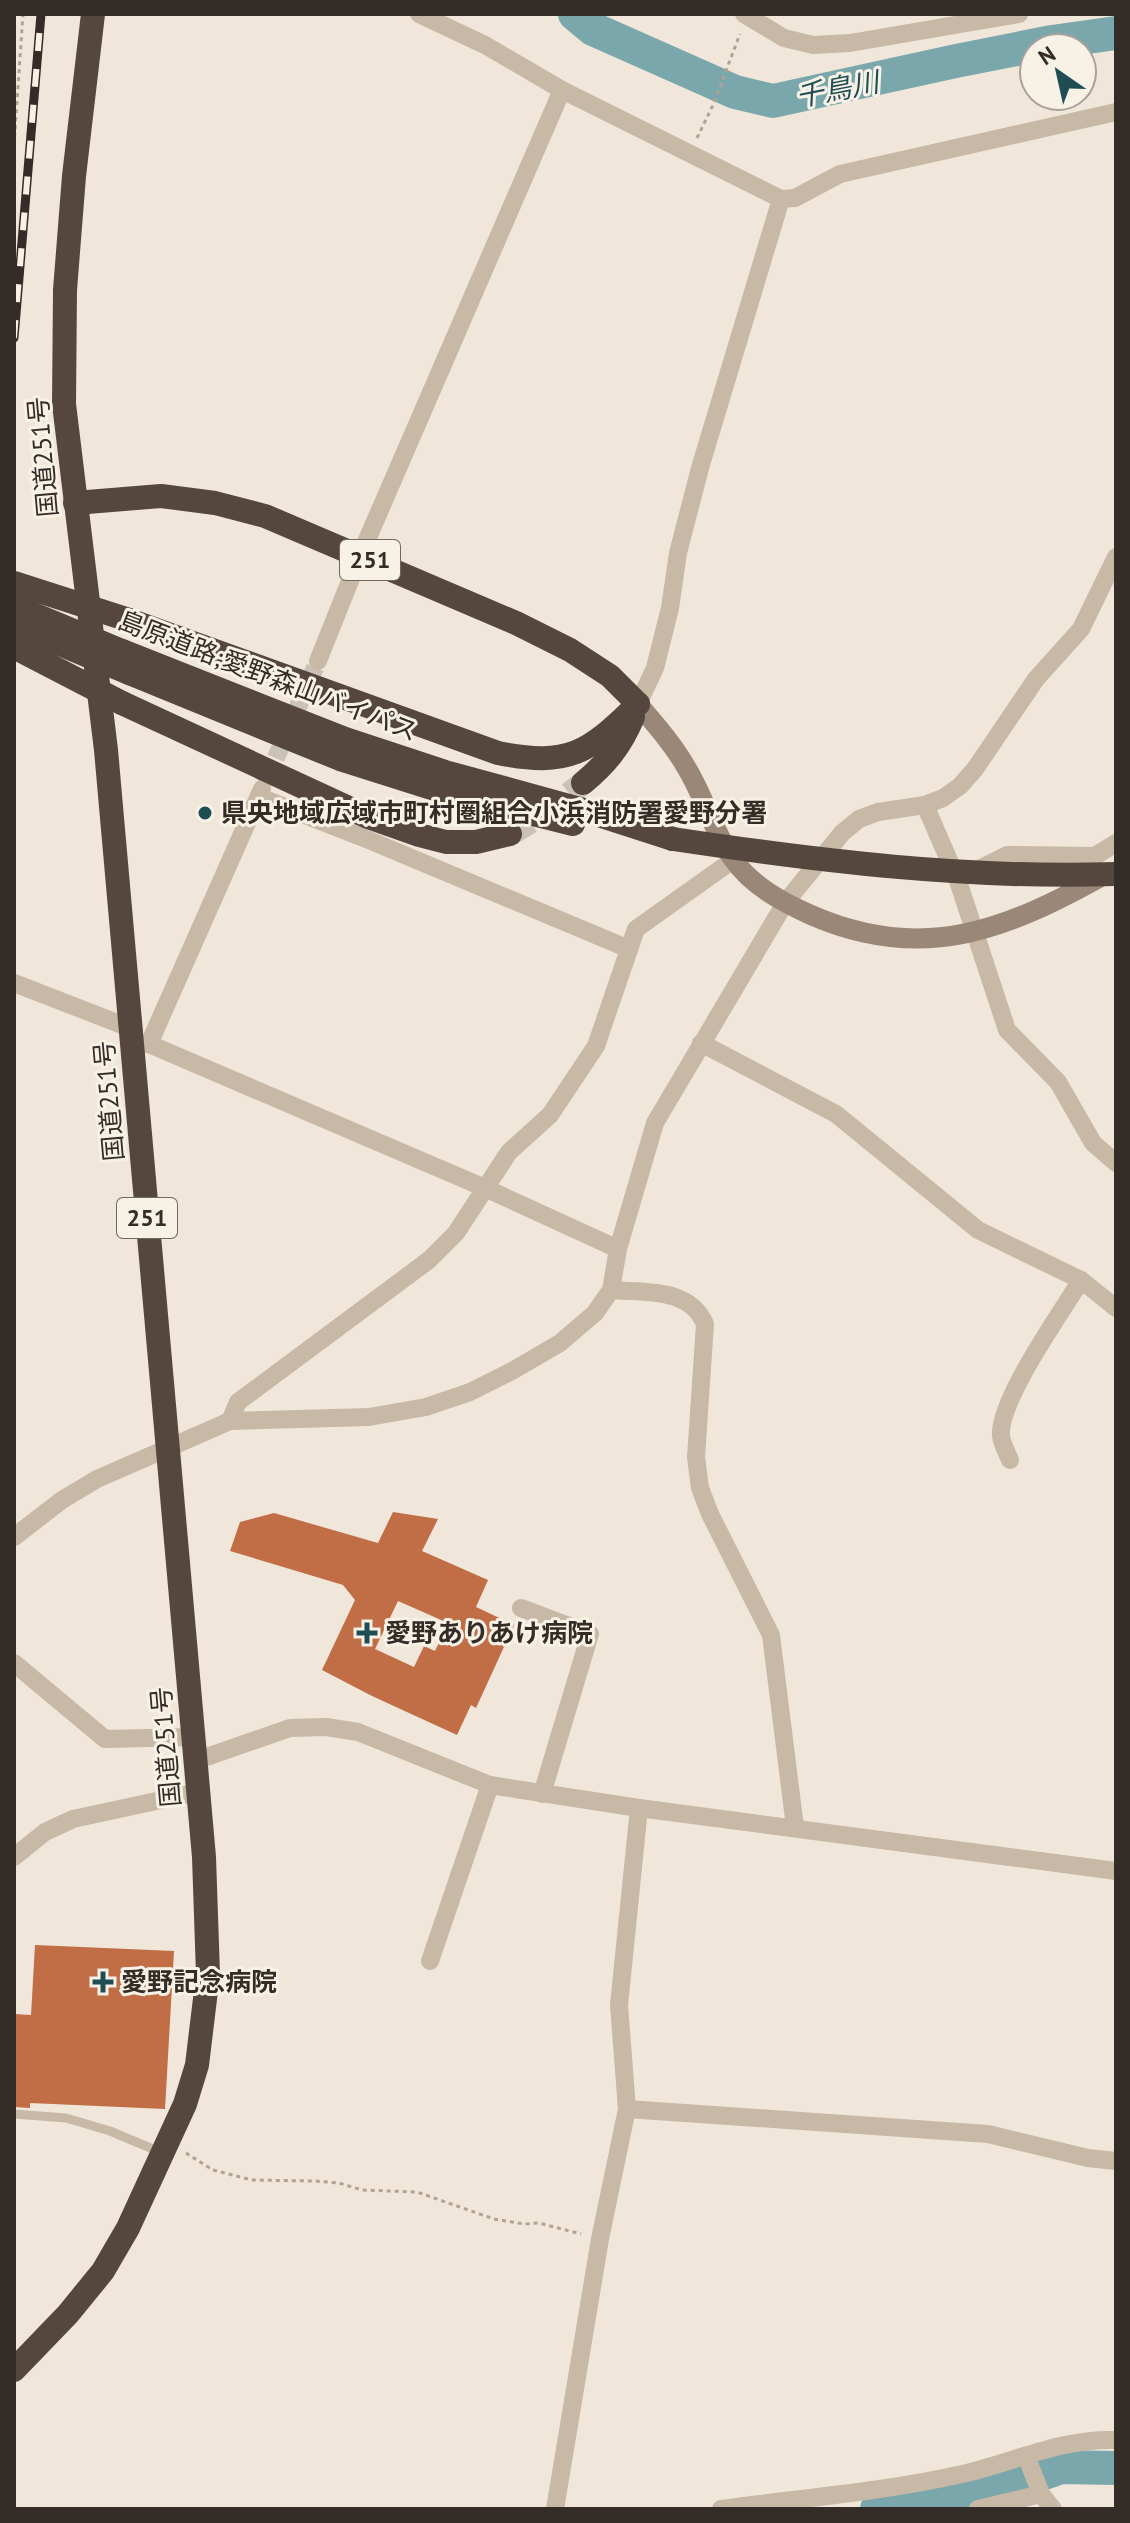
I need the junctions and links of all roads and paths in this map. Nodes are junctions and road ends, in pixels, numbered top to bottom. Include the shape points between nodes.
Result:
1 (23, 14) edge
2 (93, 14) edge
3 (419, 14) edge
4 (1019, 14) edge
5 (746, 15) edge
6 (562, 90) junction
7 (1116, 112) edge
8 (15, 126) edge
9 (14, 145) edge
10 (690, 154) junction
11 (781, 199) junction
12 (75, 503) junction
13 (360, 556) junction
14 (1116, 557) edge
15 (14, 583) edge
16 (14, 606) edge
17 (14, 625) edge
18 (14, 647) edge
19 (318, 661) tunnel mouth
20 (126, 662) junction
21 (638, 704) junction
22 (583, 783) tunnel mouth
23 (925, 805) junction
24 (510, 834) tunnel mouth
25 (1116, 843) edge
26 (733, 860) junction
27 (1116, 871) edge
28 (958, 881) junction
29 (785, 903) junction
30 (975, 933) junction
31 (629, 949) junction
32 (14, 983) edge
33 (137, 1039) junction
34 (701, 1043) junction
35 (1116, 1163) edge
36 (485, 1188) junction
37 (618, 1249) junction
38 (1081, 1280) junction
39 (611, 1290) junction
40 (1116, 1308) edge
41 (230, 1421) junction
42 (167, 1446) junction
43 (1010, 1460) dead end
44 (14, 1537) edge
45 (521, 1608) dead end
46 (14, 1663) edge
47 (194, 1749) junction
48 (490, 1785) junction
49 (198, 1792) junction
50 (542, 1794) junction
51 (639, 1808) junction
52 (795, 1827) junction
53 (14, 1857) edge
54 (1116, 1871) edge
55 (430, 1961) dead end
56 (627, 2109) junction
57 (14, 2114) edge
58 (167, 2148) junction
59 (1116, 2161) edge
60 (600, 2239) junction
61 (14, 2370) edge
62 (1116, 2440) edge
63 (1028, 2462) junction
64 (1044, 2496) edge
65 (555, 2509) edge
66 (721, 2509) edge
67 (978, 2509) edge

1 - 8 path
2 - 12 highway, 国道251号 / 251 via 65,290 64,404
3 - 6 street
4 - 5 street via 813,45 784,38
5 - 10 path
6 - 10 street
6 - 13 street
7 - 11 street via 840,174 795,198
8 - 9 path
10 - 11 street
11 - 21 street via 700,468 655,668
12 - 13 highway, 251 via 161,496 215,503 265,516
12 - 33 highway, 国道251号 / 251
13 - 19 street
13 - 21 highway, 251 via 570,650 610,676
14 - 23 street via 1081,629 1036,679 975,769 960,786
15 - 21 highway, bridge via 475,745 530,759 560,758 583,750
16 - 20 highway, 島原道路;愛野森山バイパス, bridge
17 - 20 highway, 島原道路;愛野森山バイパス, bridge
18 - 24 highway, bridge via 368,817 446,842
20 - 27 highway, 島原道路;愛野森山バイパス, bridge via 340,759 504,798 578,825 927,871 1067,876
21 - 22 highway via 624,739
21 - 26 street via 687,768
23 - 28 street
23 - 29 street via 859,819
25 - 28 street via 1095,856 1007,855
26 - 29 street
26 - 31 street via 636,929
27 - 30 street via 1032,914
28 - 30 street
29 - 30 street via 876,935 923,939
29 - 34 street
30 - 35 street via 1007,1030 1058,1082 1093,1143
31 - 33 street via 261,792
31 - 36 street via 596,1046 550,1115 509,1152
32 - 33 street
33 - 36 street
33 - 42 highway, 国道251号 / 251
34 - 37 street via 655,1123
34 - 38 street via 836,1114 978,1230
36 - 37 street
36 - 41 street via 456,1233 429,1260 238,1402
37 - 39 street
38 - 40 street
38 - 43 street via 1014,1391 1001,1437
39 - 41 street via 595,1313 560,1343 512,1371 426,1407 369,1417
39 - 52 street via 677,1296 691,1302 705,1324 696,1457 700,1488 771,1635
41 - 42 street
42 - 44 street via 97,1479
42 - 47 highway, 国道251号 / 251
45 - 50 street via 590,1634
46 - 47 street via 105,1739
47 - 48 street via 290,1728 326,1727 358,1732
47 - 49 highway, 国道251号 / 251
48 - 50 street
48 - 55 street
49 - 53 street via 73,1819 45,1832
49 - 58 highway, 国道251号 / 251 via 208,1974 197,2065
50 - 51 street
51 - 52 street
51 - 56 street via 619,2005
52 - 54 street
56 - 59 street via 988,2134
56 - 60 street
57 - 58 lane via 66,2118
58 - 60 path via 213,2170 252,2180 417,2192 494,2219 539,2223
58 - 61 highway, 国道251号 / 251 via 103,2271
60 - 65 street
62 - 63 street via 1069,2442
63 - 64 street
63 - 66 street
64 - 67 street

